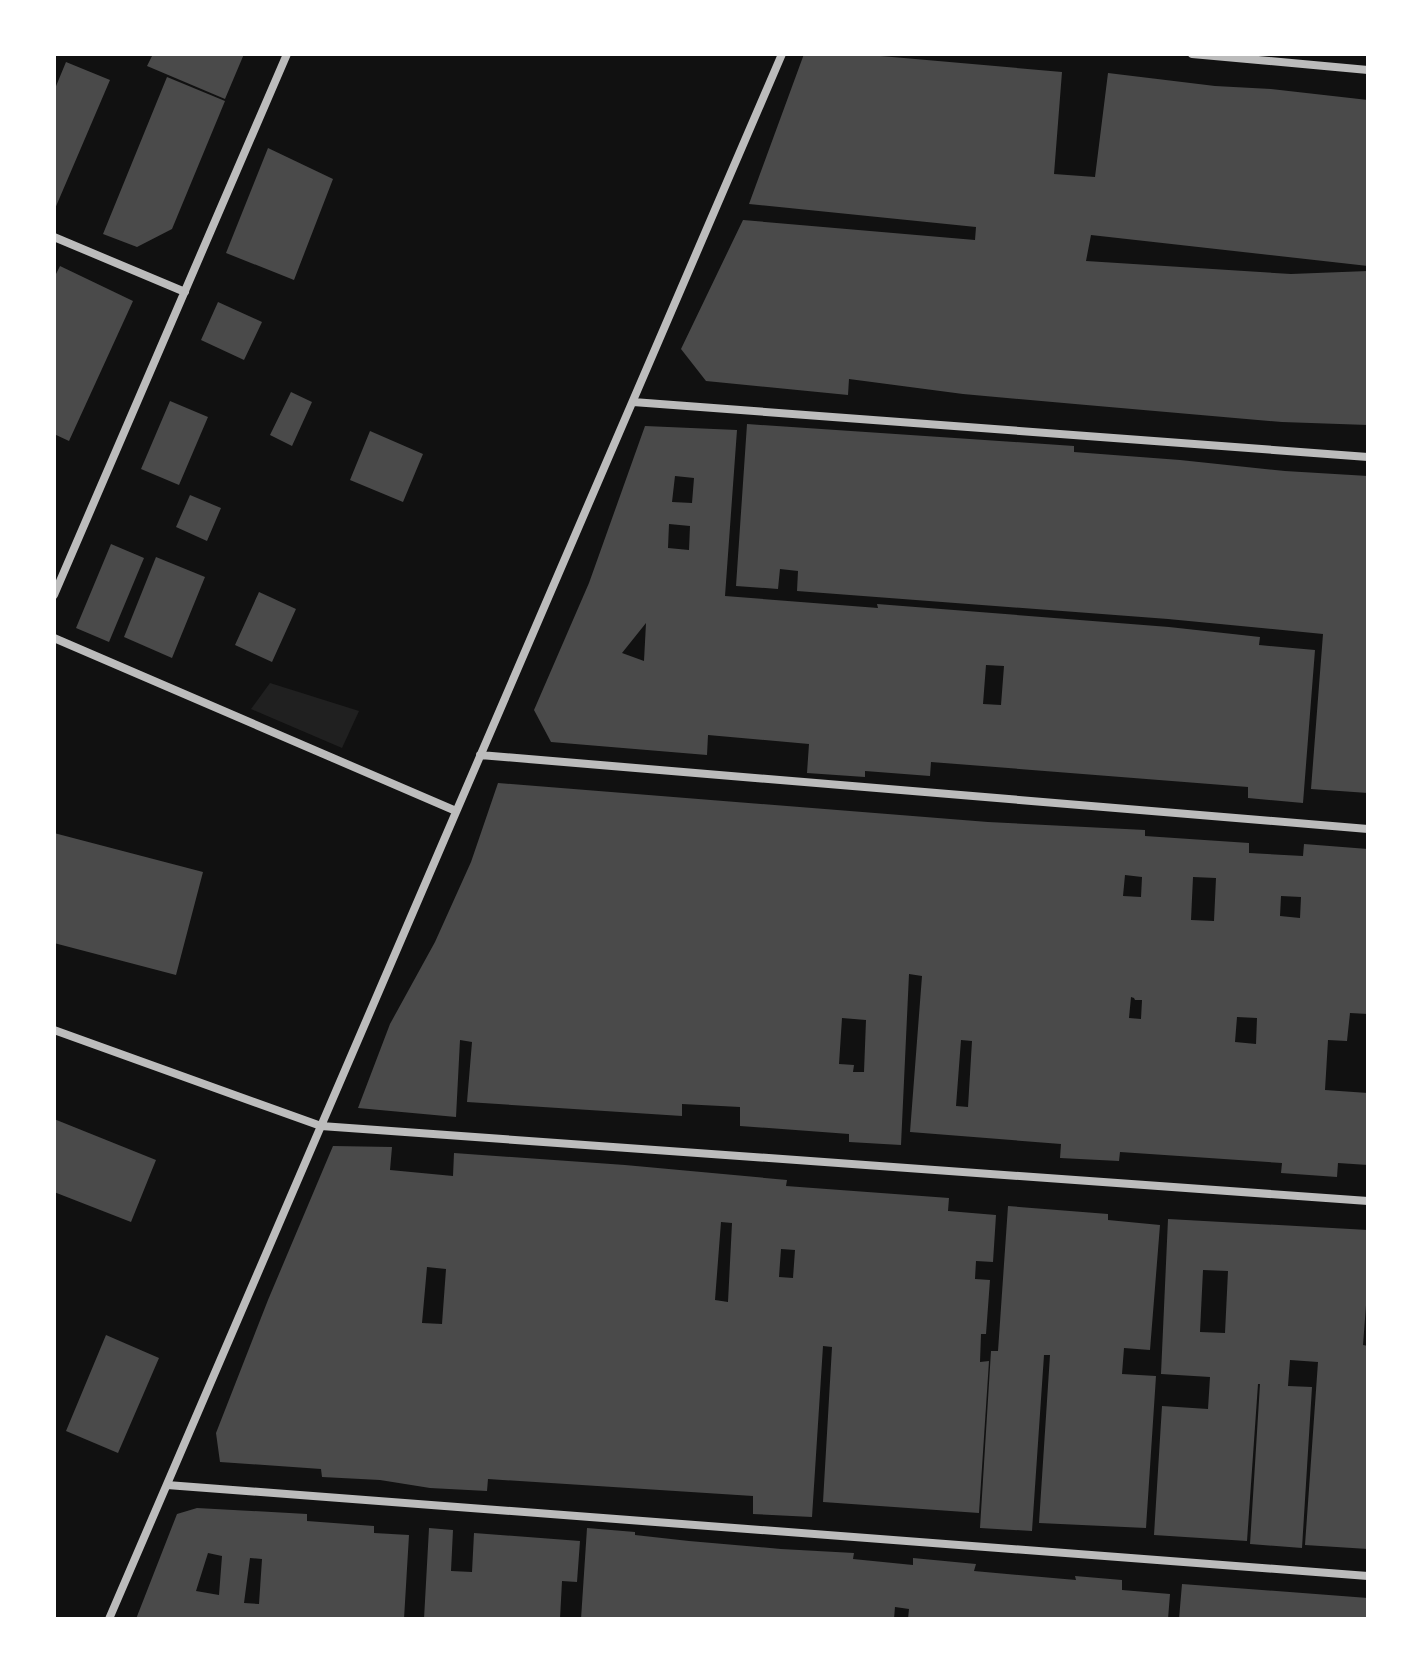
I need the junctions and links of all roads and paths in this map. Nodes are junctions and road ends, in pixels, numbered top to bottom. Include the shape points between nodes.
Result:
1 (287, 54) edge
2 (782, 54) edge
3 (1192, 54) edge
4 (1368, 70) edge
5 (54, 237) edge
6 (185, 292) junction
7 (633, 402) junction
8 (1368, 457) edge
9 (54, 595) edge
10 (54, 638) edge
11 (480, 755) junction
12 (456, 811) junction
13 (1368, 829) edge
14 (54, 1030) edge
15 (321, 1126) junction
16 (1368, 1201) edge
17 (167, 1485) junction
18 (1368, 1576) edge
19 (109, 1619) edge

1 - 6 street
2 - 7 street
3 - 4 street
5 - 6 street
6 - 9 street
7 - 8 street
7 - 11 street
10 - 12 street
11 - 12 street
11 - 13 street
12 - 15 street
14 - 15 street
15 - 16 street
15 - 17 street
17 - 18 street
17 - 19 street

